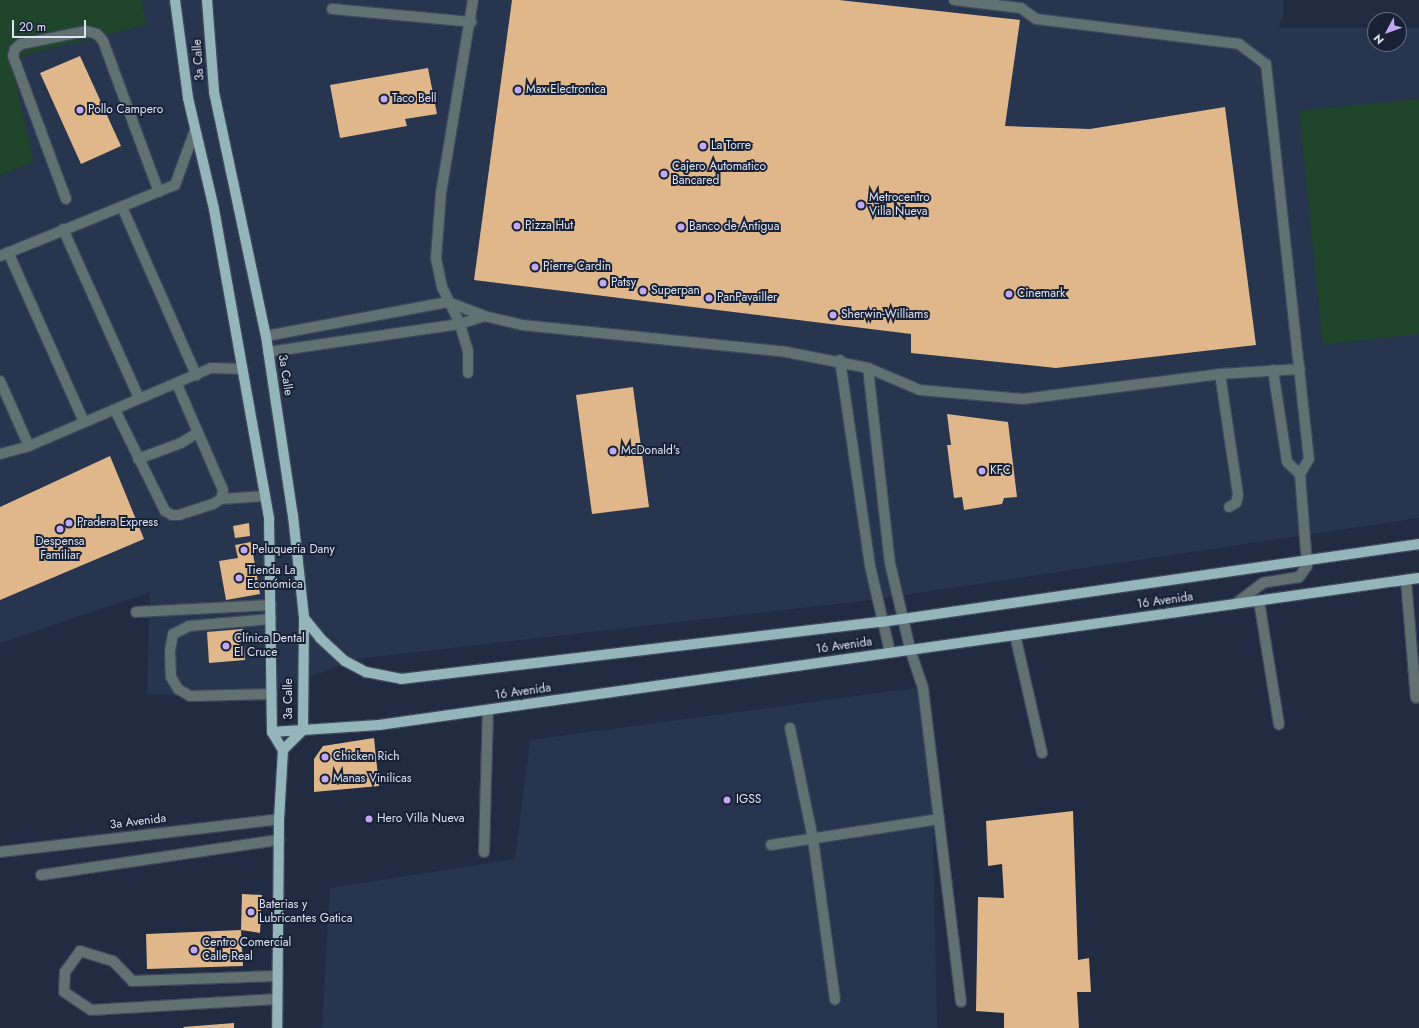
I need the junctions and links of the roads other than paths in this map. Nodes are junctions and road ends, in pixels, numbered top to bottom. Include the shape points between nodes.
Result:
1 (175, 0) edge
2 (208, 0) edge
3 (474, 0) edge
4 (954, 0) edge
5 (332, 9) dead end
6 (471, 22) junction
7 (195, 130) junction
8 (159, 192) junction
9 (66, 199) dead end
10 (122, 207) junction
11 (63, 229) junction
12 (4, 254) edge
13 (448, 302) junction
14 (484, 316) junction
15 (460, 324) junction
16 (266, 336) junction
17 (268, 352) junction
18 (840, 360) junction
19 (868, 368) junction
20 (242, 369) junction
21 (1300, 369) junction
22 (1273, 370) junction
23 (468, 373) dead end
24 (1220, 374) junction
25 (196, 375) junction
26 (0, 381) edge
27 (177, 384) junction
28 (139, 398) junction
29 (115, 410) junction
30 (84, 422) junction
31 (197, 433) junction
32 (29, 446) junction
33 (0, 454) edge
34 (138, 458) junction
35 (1300, 474) junction
36 (265, 496) junction
37 (221, 499) junction
38 (1229, 507) dead end
39 (1419, 544) edge
40 (1308, 560) junction
41 (1419, 578) edge
42 (1406, 580) junction
43 (1259, 601) junction
44 (1235, 604) junction
45 (271, 605) junction
46 (136, 612) dead end
47 (304, 618) junction
48 (903, 618) junction
49 (271, 619) junction
50 (882, 622) junction
51 (1015, 635) junction
52 (910, 649) junction
53 (890, 652) junction
54 (272, 694) junction
55 (1416, 698) dead end
56 (488, 710) junction
57 (1279, 724) dead end
58 (790, 728) dead end
59 (302, 730) junction
60 (272, 732) junction
61 (283, 750) junction
62 (1042, 753) dead end
63 (279, 819) junction
64 (939, 819) junction
65 (813, 839) junction
66 (279, 840) junction
67 (771, 845) dead end
68 (0, 852) edge
69 (484, 852) dead end
70 (41, 875) dead end
71 (277, 976) junction
72 (277, 999) junction
73 (835, 1000) dead end
74 (961, 1002) dead end
75 (277, 1028) edge

1 - 7 main road, 3a Calle via 188,98
2 - 16 main road, 3a Calle via 214,92
3 - 6 street
4 - 21 street via 1021,8 1036,19 1239,44 1266,64
5 - 6 street
6 - 13 street via 441,192 436,258
7 - 8 street via 175,185
7 - 20 main road, 3a Calle via 214,209
8 - 9 street via 103,41 97,34 86,32 21,44 15,49 13,56
8 - 10 street
10 - 11 street
10 - 25 street
11 - 12 street
11 - 28 street
12 - 30 street
13 - 14 street
13 - 15 street
13 - 16 street
14 - 15 street
14 - 18 street via 522,325 772,350
15 - 17 street
15 - 23 street via 468,351
16 - 17 main road, 3a Calle
17 - 47 main road, 3a Calle via 293,516
18 - 19 street
18 - 50 street via 870,566
19 - 24 street via 920,390 1023,399
19 - 48 street via 887,544
20 - 25 street via 211,368
20 - 36 main road, 3a Calle
21 - 22 street
21 - 35 street via 1309,459
22 - 24 street
22 - 35 street via 1287,462
24 - 38 street via 1238,494 1236,503
25 - 27 street
26 - 32 street
27 - 28 street
27 - 31 street
28 - 29 street
29 - 30 street
29 - 34 street
30 - 32 street
31 - 34 street via 181,442
31 - 37 street via 223,490
32 - 33 street
34 - 37 street via 166,511 172,515 213,504
35 - 40 street
36 - 37 street
36 - 45 main road, 3a Calle
39 - 40 main road, 16 Avenida
40 - 44 street via 1305,570 1299,577 1263,583
40 - 48 main road, 16 Avenida
41 - 42 main road, 16 Avenida
42 - 43 main road, 16 Avenida
42 - 55 street
43 - 44 main road, 16 Avenida
43 - 57 street
44 - 51 main road, 16 Avenida
45 - 46 street
45 - 49 main road, 3a Calle
47 - 50 main road, 16 Avenida via 320,638 345,661 366,672 401,679
47 - 59 main road, 3a Calle
48 - 50 main road, 16 Avenida
48 - 52 street
49 - 54 main road, 3a Calle
49 - 54 street via 189,626 173,634 170,651 171,677 178,689 190,696
50 - 53 street
51 - 52 main road, 16 Avenida
51 - 62 street
52 - 53 main road, 16 Avenida
52 - 64 street via 923,688
53 - 56 main road, 16 Avenida
54 - 60 main road, 3a Calle
56 - 59 main road, 16 Avenida via 379,725
56 - 69 street
58 - 65 street
59 - 60 main road, 16 Avenida
59 - 61 main road, 3a Calle
60 - 61 main road, 3a Calle
61 - 63 main road
63 - 66 main road
63 - 68 street, 3a Avenida
64 - 65 street
64 - 74 street
65 - 67 street
65 - 73 street
66 - 70 street
66 - 71 main road
71 - 72 main road
71 - 72 street via 132,980 113,961 80,950 65,972 64,992 91,1010
72 - 75 main road

